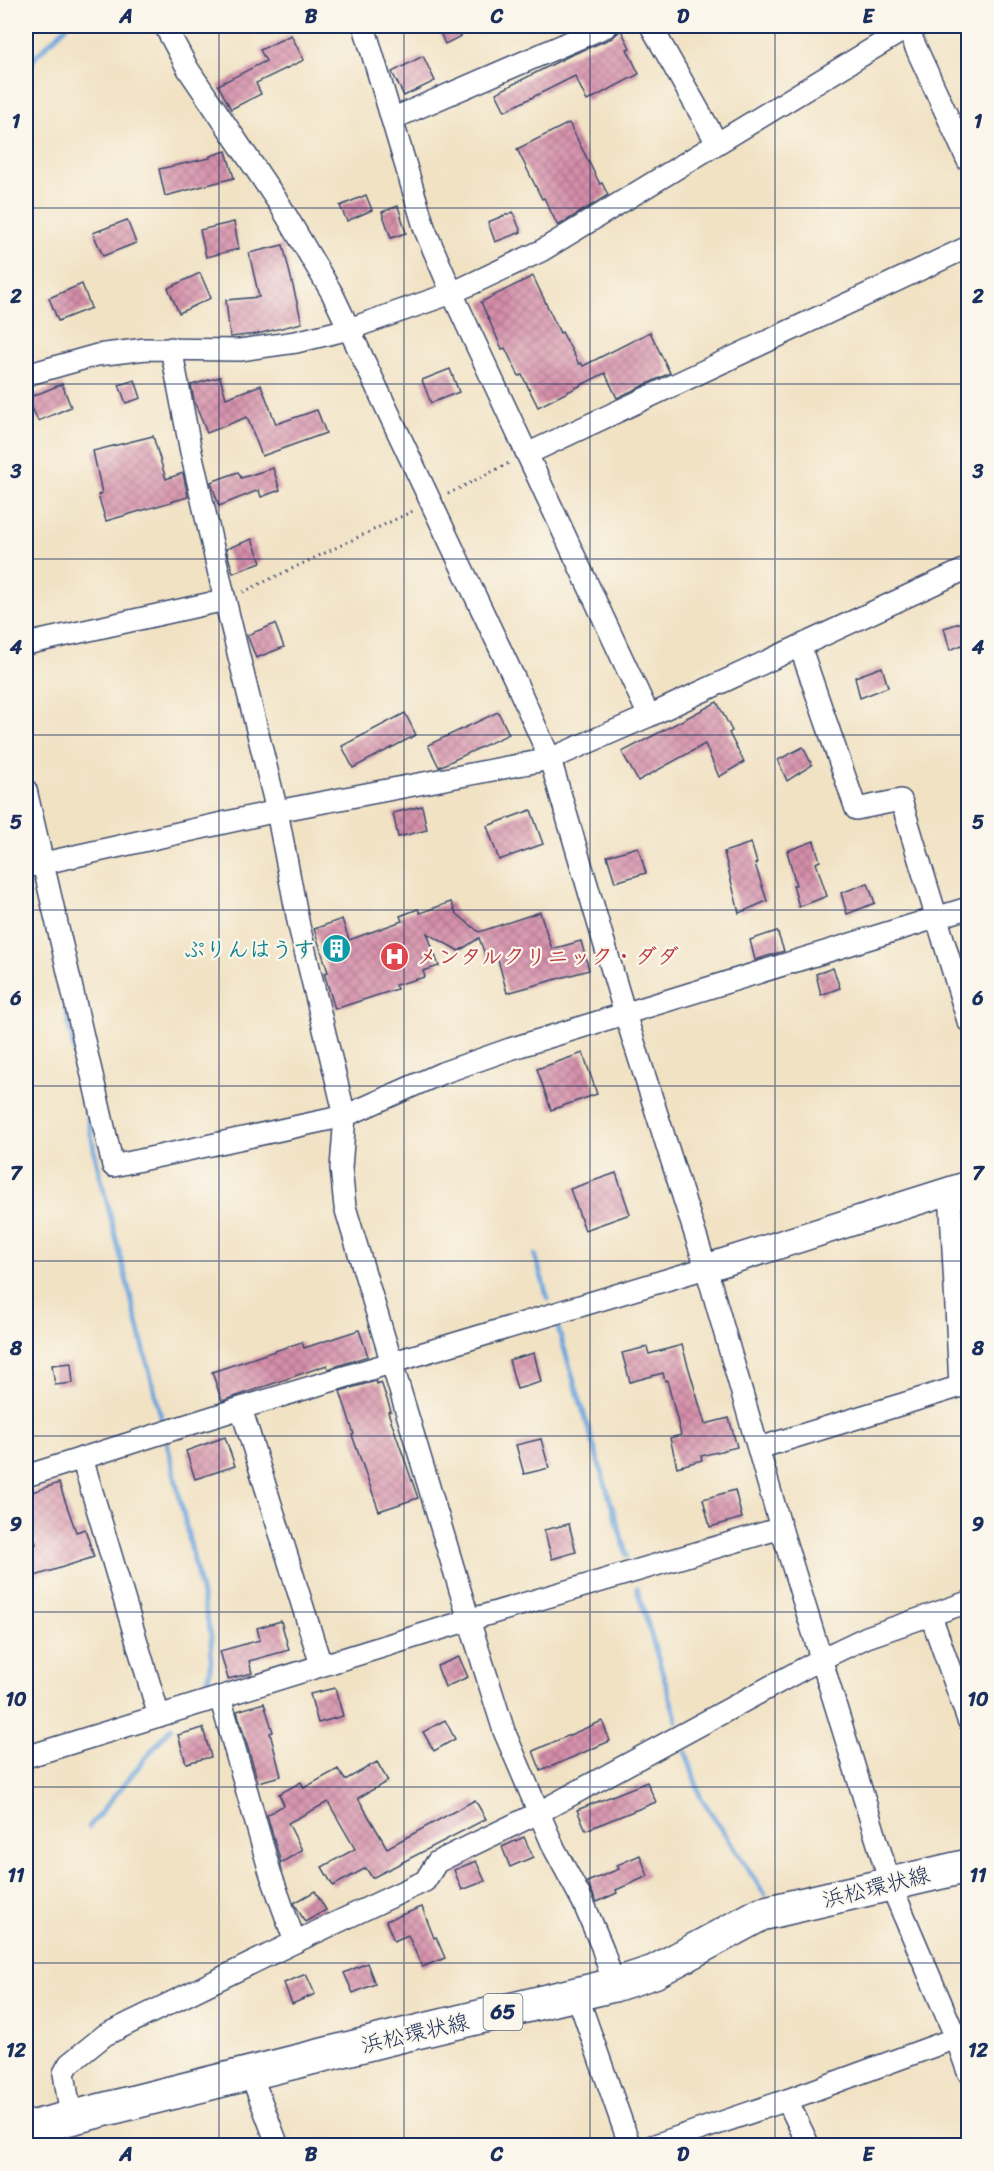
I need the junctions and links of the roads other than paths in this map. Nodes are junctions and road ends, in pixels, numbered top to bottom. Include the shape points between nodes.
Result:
1 (165, 26) edge
2 (364, 26) edge
3 (607, 26) edge
4 (651, 26) edge
5 (907, 26) edge
6 (392, 119) junction
7 (717, 143) junction
8 (969, 161) edge
9 (969, 247) edge
10 (452, 293) junction
11 (349, 329) junction
12 (171, 348) junction
13 (26, 375) edge
14 (527, 454) junction
15 (969, 568) edge
16 (225, 600) junction
17 (26, 644) edge
18 (800, 646) junction
19 (649, 716) junction
20 (550, 759) junction
21 (26, 790) edge
22 (277, 811) junction
23 (33, 865) edge
24 (969, 908) edge
25 (936, 918) junction
26 (625, 1014) junction
27 (969, 1021) edge
28 (345, 1116) junction
29 (959, 1188) edge
30 (706, 1268) junction
31 (391, 1364) junction
32 (964, 1384) edge
33 (241, 1408) junction
34 (759, 1448) junction
35 (82, 1458) junction
36 (26, 1476) edge
37 (781, 1528) junction
38 (969, 1602) edge
39 (931, 1617) junction
40 (469, 1620) junction
41 (823, 1658) junction
42 (321, 1665) junction
43 (220, 1697) junction
44 (159, 1716) junction
45 (969, 1720) edge
46 (26, 1757) edge
47 (538, 1814) junction
48 (969, 1866) edge
49 (890, 1883) junction
50 (295, 1942) junction
51 (614, 1985) junction
52 (577, 1995) junction
53 (956, 2038) junction
54 (967, 2064) edge
55 (250, 2072) junction
56 (787, 2100) junction
57 (71, 2117) junction
58 (26, 2129) edge
59 (278, 2145) edge
60 (630, 2145) edge
61 (652, 2145) edge
62 (809, 2145) edge

1 - 11 street via 188,69 309,251
2 - 6 street
3 - 6 street
4 - 7 street
5 - 7 street
5 - 8 street
6 - 10 street via 425,230
7 - 10 street via 541,250
9 - 14 street
10 - 11 street
10 - 14 street
11 - 12 street via 240,350
11 - 20 street
12 - 13 street via 97,356
12 - 16 street
14 - 19 street
15 - 18 street
16 - 17 street
16 - 22 street
18 - 19 street
18 - 25 street via 856,808 901,800
19 - 20 street
20 - 22 street
20 - 26 street
21 - 23 street
22 - 23 street
22 - 28 street via 299,926
23 - 28 street via 113,1166
24 - 25 street
25 - 26 street
25 - 27 street
26 - 28 street via 442,1073
26 - 30 street
28 - 31 street via 340,1168 345,1207
29 - 30 street
29 - 32 street
30 - 31 street
30 - 34 street
31 - 33 street
31 - 40 street
32 - 34 street
33 - 35 street
33 - 42 street
34 - 37 street
35 - 36 street
35 - 44 street
37 - 40 street
37 - 41 street
38 - 39 street
39 - 41 street via 867,1637
39 - 45 street
40 - 42 street
40 - 47 street via 504,1731
41 - 47 street
41 - 49 street
42 - 43 street
43 - 44 street
43 - 50 street via 270,1872
44 - 46 street
47 - 50 street via 437,1862 425,1881
47 - 51 street via 583,1902
48 - 49 main road, 浜松環状線 / 65
49 - 51 main road, 浜松環状線 / 65 via 753,1917 654,1972
49 - 53 street
50 - 57 street via 105,2035 69,2064 64,2073
51 - 52 main road, 浜松環状線 / 65
52 - 55 main road, 浜松環状線 / 65
52 - 60 street
53 - 54 street
53 - 56 street
55 - 57 main road, 浜松環状線 / 65
55 - 59 street
56 - 61 street
56 - 62 street
57 - 58 main road, 浜松環状線 / 65

